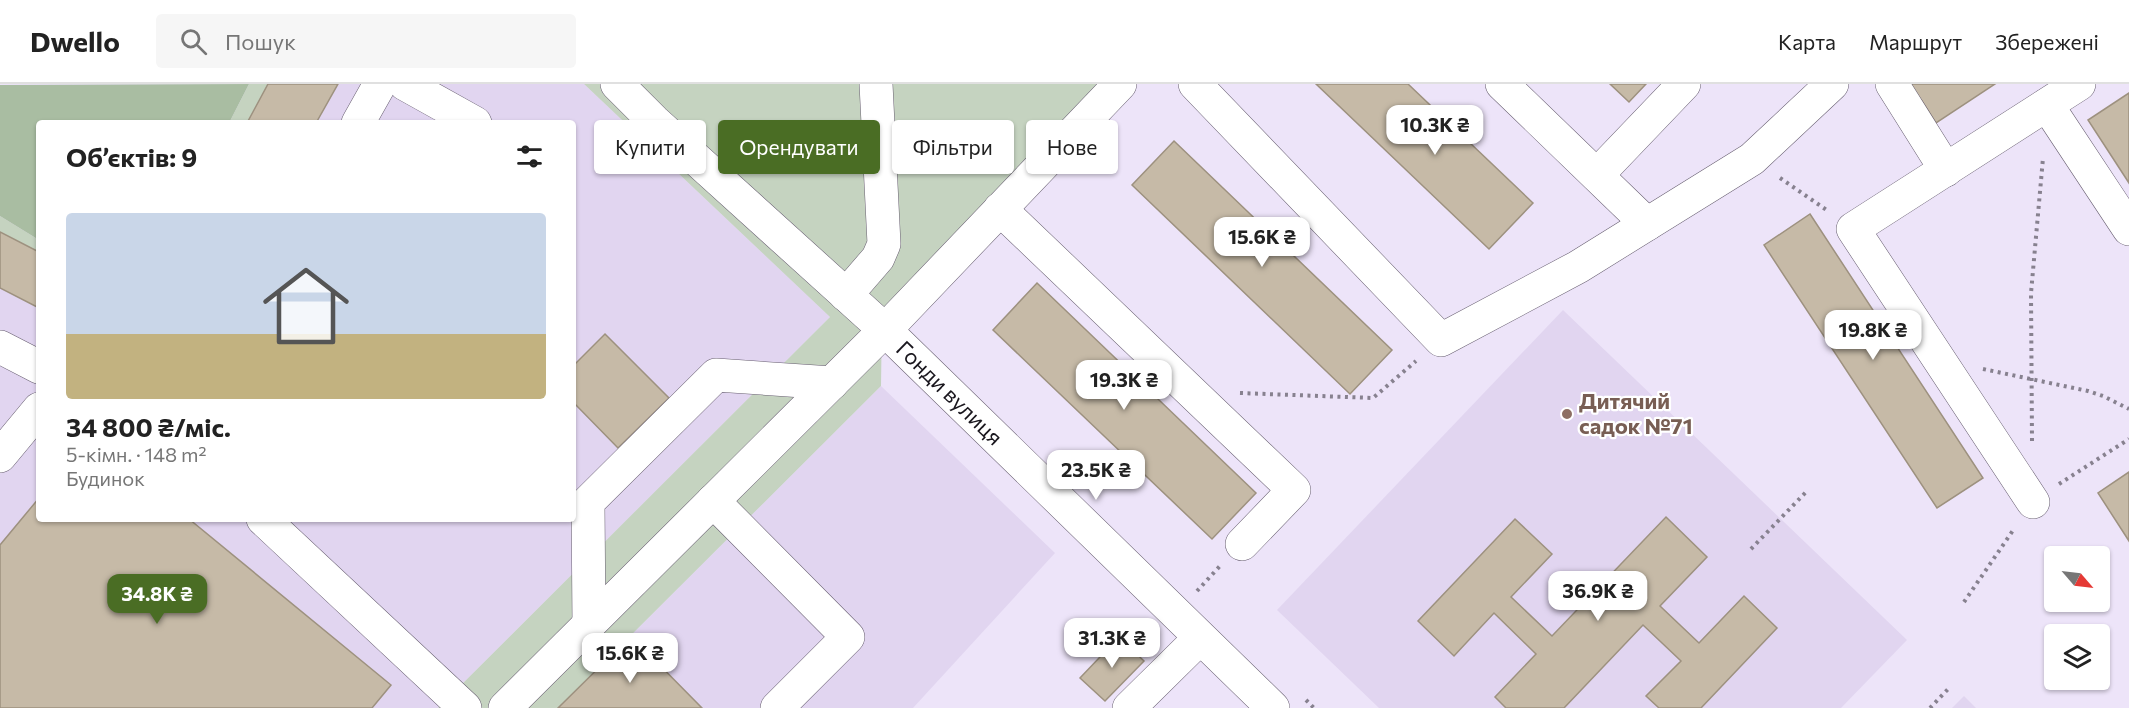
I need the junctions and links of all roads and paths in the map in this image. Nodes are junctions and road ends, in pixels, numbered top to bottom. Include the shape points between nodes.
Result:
1 (380, 84) edge
2 (405, 84) edge
3 (617, 84) edge
4 (876, 84) edge
5 (1120, 84) edge
6 (1195, 84) edge
7 (1502, 84) edge
8 (1684, 84) edge
9 (1832, 84) edge
10 (1892, 84) edge
11 (2079, 84) edge
12 (2047, 105) junction
13 (360, 120) edge
14 (470, 120) edge
15 (1752, 159) junction
16 (1946, 170) junction
17 (1597, 176) junction
18 (1000, 209) junction
19 (1647, 224) junction
20 (1853, 229) junction
21 (2129, 229) edge
22 (846, 295) junction
23 (885, 330) junction
24 (1441, 340) junction
25 (0, 347) edge
26 (1939, 360) junction
27 (36, 365) edge
28 (2032, 379) junction
29 (832, 383) junction
30 (1191, 391) junction
31 (2129, 410) edge
32 (36, 413) edge
33 (2129, 439) edge
34 (2032, 446) dead end
35 (0, 456) edge
36 (1806, 492) dead end
37 (713, 501) junction
38 (2032, 502) junction
39 (266, 522) edge
40 (1242, 544) dead end
41 (1751, 549) dead end
42 (1964, 602) dead end
43 (589, 625) junction
44 (1200, 638) junction
45 (1950, 687) dead end
46 (465, 708) edge
47 (505, 708) edge
48 (777, 708) edge
49 (1129, 708) edge
50 (1273, 708) edge
51 (1930, 708) edge

1 - 13 street
2 - 14 street
3 - 22 street, Гонди вулиця
4 - 22 street via 884,244 878,258
5 - 18 street
6 - 24 street
7 - 17 street
8 - 17 street
9 - 15 street
10 - 16 street
11 - 12 street
12 - 16 street
12 - 21 street
12 - 28 path via 2031,293
15 - 19 street
15 - 20 path
16 - 20 street
17 - 19 street
18 - 23 street
18 - 30 street
19 - 24 street via 1578,267
20 - 26 street
22 - 23 street, Гонди вулиця
23 - 29 street
23 - 44 street, Гонди вулиця
24 - 30 path via 1373,398
25 - 27 street
26 - 28 path
26 - 38 street
28 - 31 path via 2088,391
28 - 34 path
29 - 37 street
29 - 43 street via 716,375 588,502
30 - 40 street via 1294,490
32 - 35 street
33 - 38 path
36 - 41 path
37 - 43 street
37 - 48 street via 848,637
38 - 42 path
39 - 46 street
43 - 47 street
44 - 49 street
44 - 50 street, Гонди вулиця
45 - 51 path

